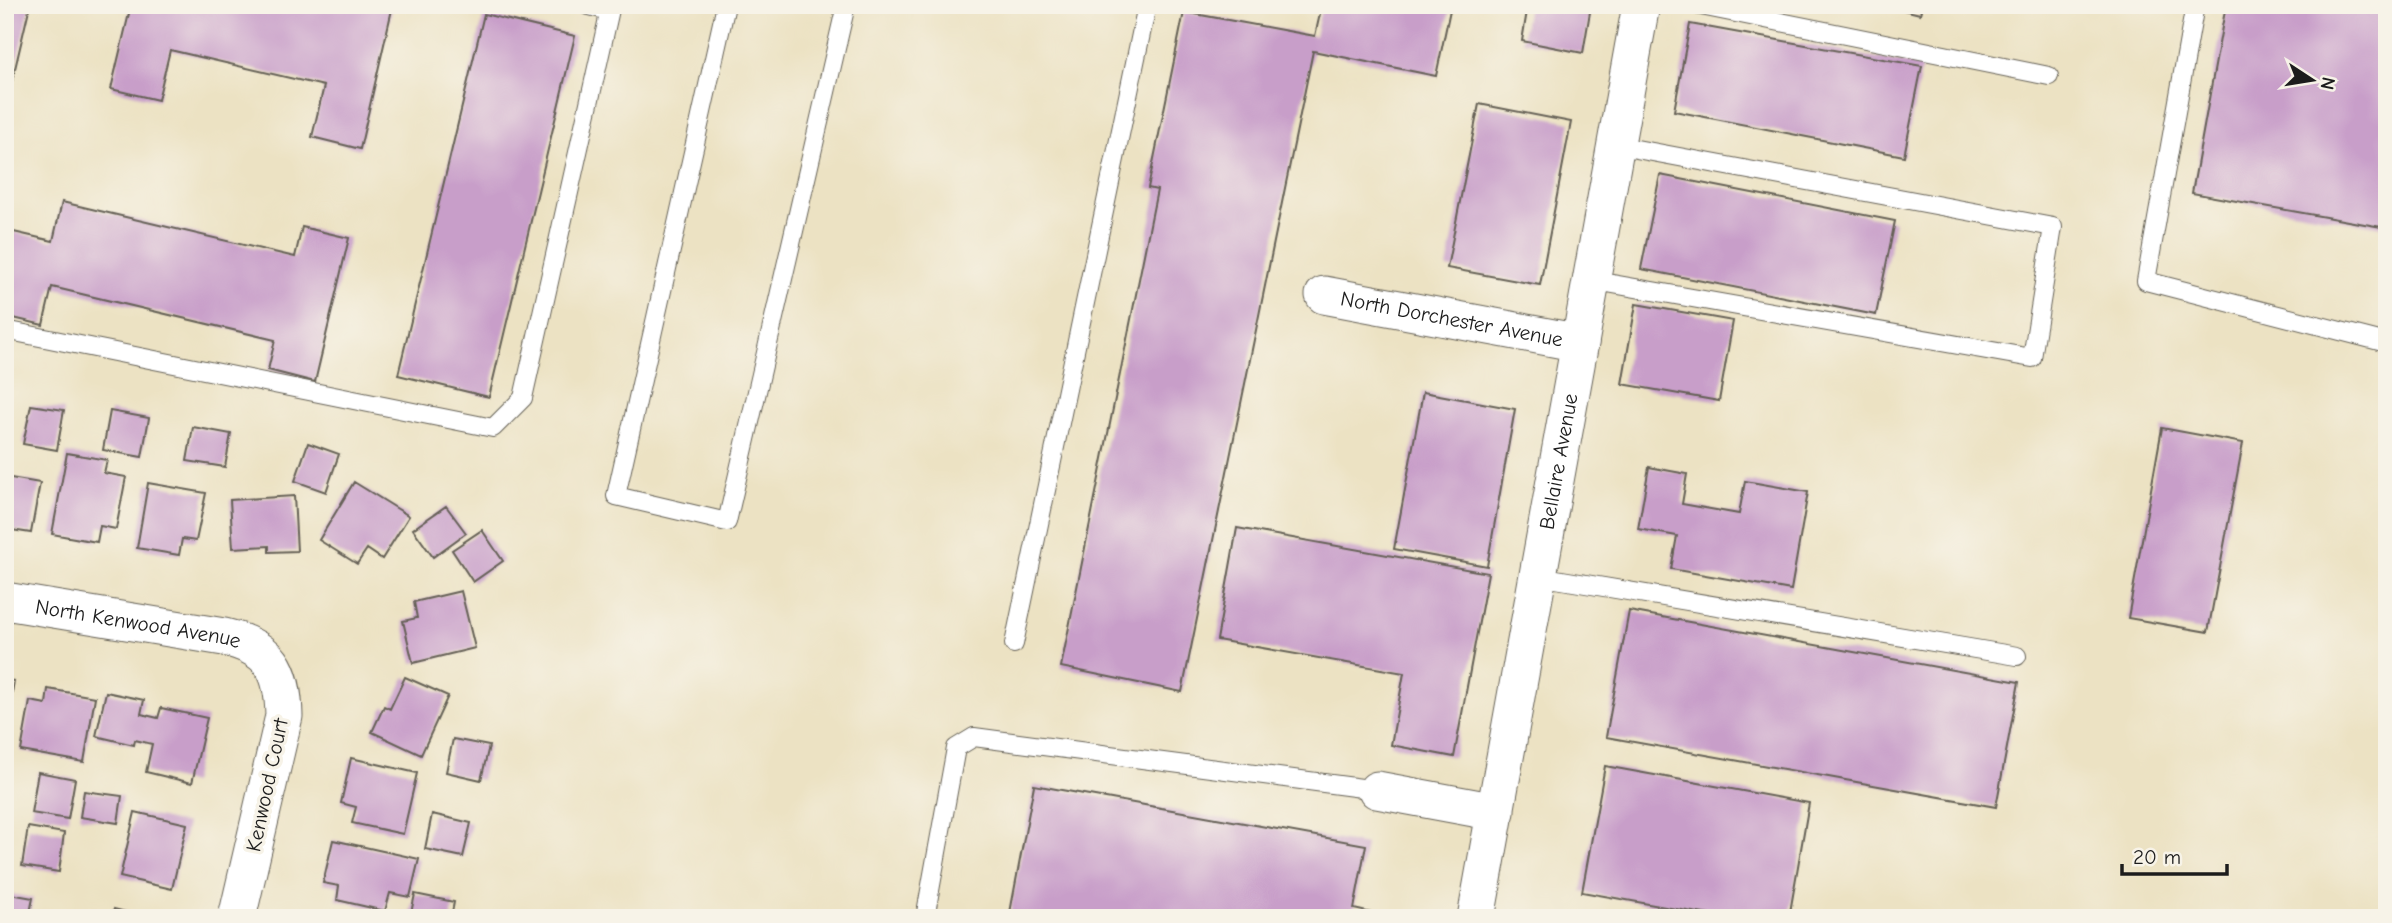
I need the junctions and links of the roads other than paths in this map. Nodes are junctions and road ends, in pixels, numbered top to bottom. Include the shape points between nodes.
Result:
1 (586, 5) edge
2 (726, 5) edge
3 (846, 5) edge
4 (1147, 5) edge
5 (1641, 5) edge
6 (1696, 5) edge
7 (2195, 5) edge
8 (610, 8) edge
9 (2049, 76) dead end
10 (1615, 145) junction
11 (1590, 280) junction
12 (1324, 295) dead end
13 (5, 330) edge
14 (1580, 343) junction
15 (2387, 343) edge
16 (1538, 576) junction
17 (5, 601) edge
18 (1014, 644) dead end
19 (267, 654) joint
20 (2017, 656) dead end
21 (1377, 790) joint
22 (1496, 812) junction
23 (237, 918) edge
24 (925, 918) edge
25 (1476, 918) edge

1 - 8 lane
2 - 3 lane via 616,496 727,522
4 - 18 lane
5 - 10 street, Bellaire Avenue
6 - 9 lane
7 - 15 lane via 2146,281
8 - 13 lane via 523,398 493,428
10 - 11 street, Bellaire Avenue
10 - 11 lane via 2053,227 2032,358
11 - 14 street, Bellaire Avenue
12 - 14 street, North Dorchester Avenue
14 - 16 street, Bellaire Avenue
16 - 20 lane
16 - 22 street, Bellaire Avenue
17 - 19 street, North Kenwood Avenue via 241,640
19 - 23 street, Kenwood Court via 281,683 284,716
21 - 22 street
21 - 24 lane via 974,737 957,748
22 - 25 street, Bellaire Avenue

